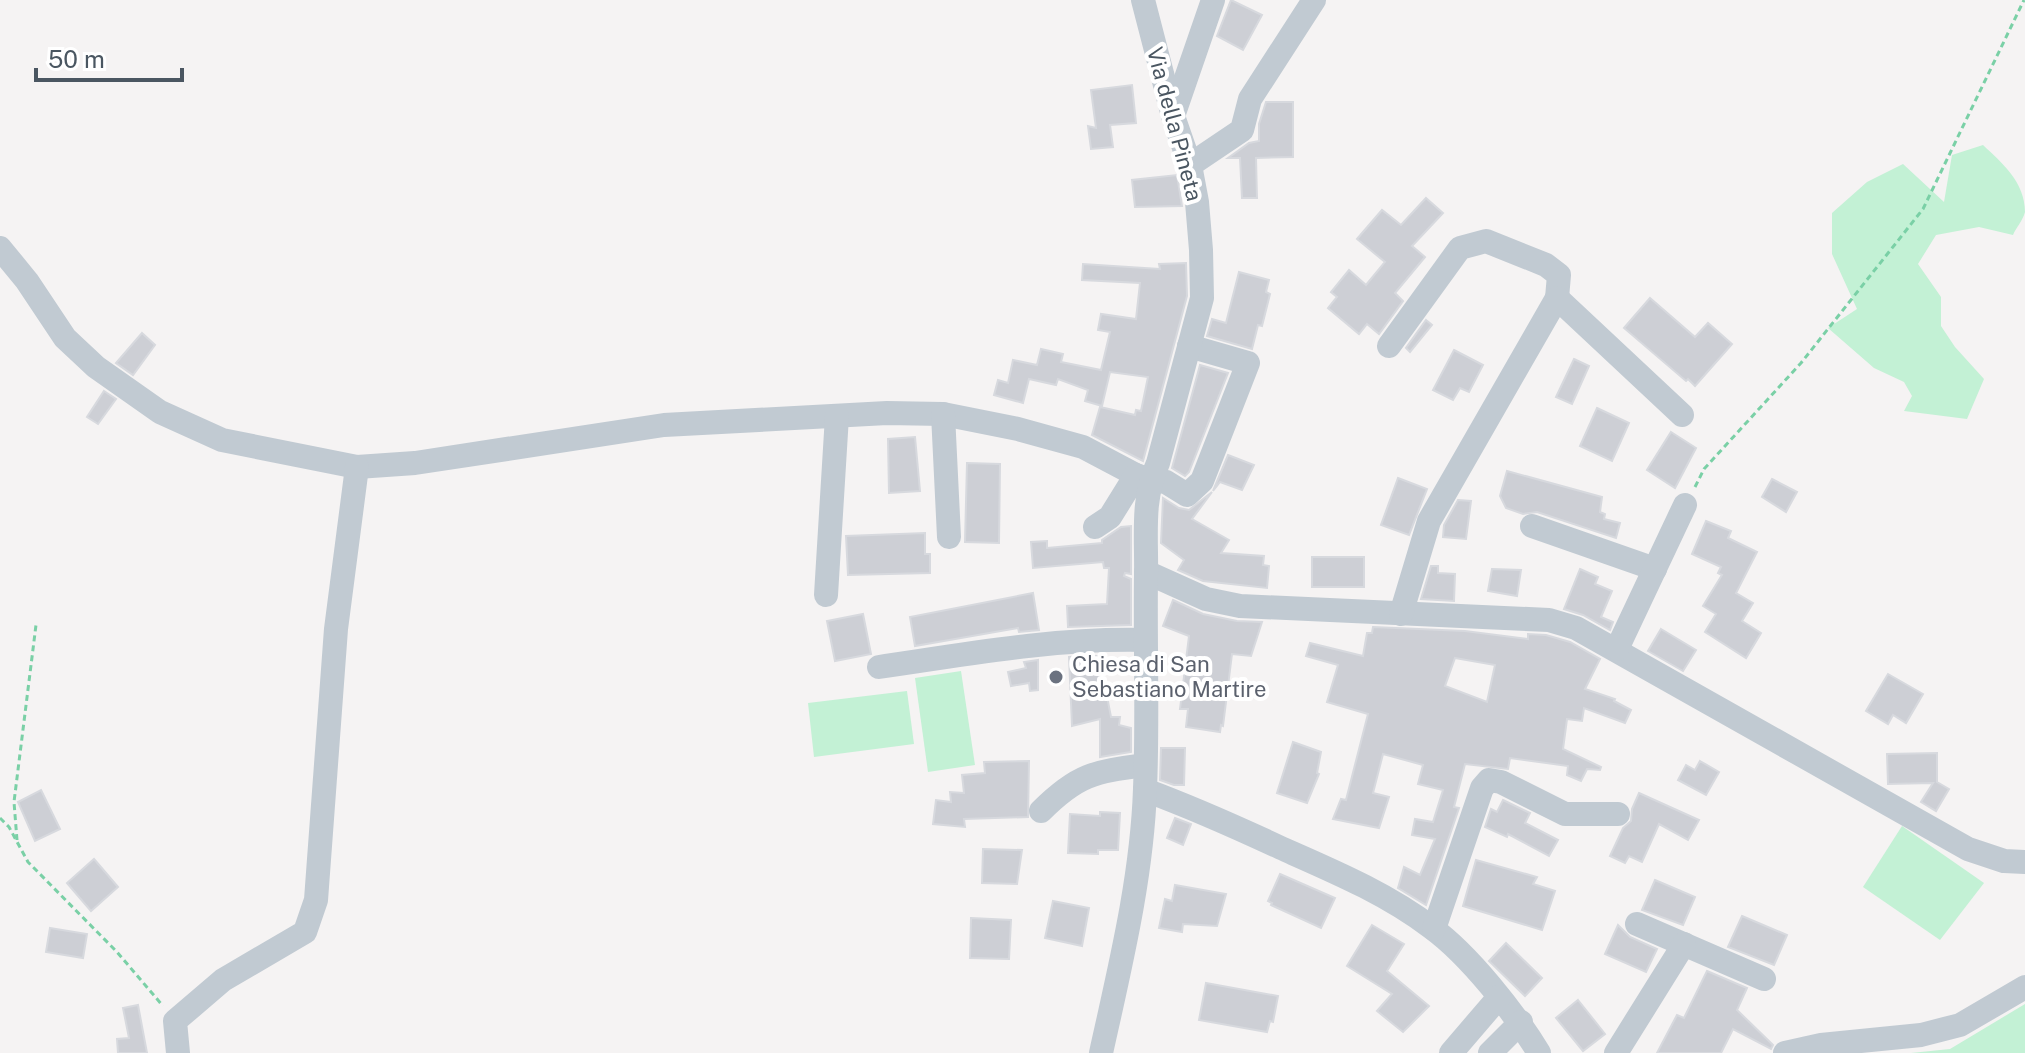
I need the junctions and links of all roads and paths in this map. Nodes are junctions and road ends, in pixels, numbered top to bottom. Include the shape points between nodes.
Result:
1 (1143, 0) edge
2 (1213, 0) edge
3 (1314, 0) edge
4 (2024, 0) edge
5 (1173, 116) junction
6 (1190, 165) junction
7 (0, 248) edge
8 (1557, 298) junction
9 (1189, 346) junction
10 (1389, 346) dead end
11 (943, 414) junction
12 (1682, 415) dead end
13 (837, 416) junction
14 (357, 467) junction
15 (1143, 478) junction
16 (1685, 505) joint
17 (1532, 526) dead end
18 (1095, 527) dead end
19 (949, 537) dead end
20 (1655, 569) junction
21 (1146, 572) junction
22 (826, 595) dead end
23 (1401, 614) junction
24 (36, 625) dead end
25 (1144, 640) junction
26 (1617, 649) junction
27 (879, 667) dead end
28 (1145, 765) junction
29 (1145, 790) junction
30 (1041, 811) dead end
31 (1618, 814) dead end
32 (0, 818) edge
33 (17, 841) junction
34 (2025, 862) edge
35 (1637, 924) dead end
36 (1434, 929) junction
37 (1684, 944) junction
38 (1764, 979) dead end
39 (2025, 987) edge
40 (1499, 997) junction
41 (175, 1021) junction
42 (1521, 1022) junction
43 (1822, 1049) edge
44 (178, 1053) edge
45 (1101, 1053) edge
46 (1451, 1053) edge
47 (1490, 1053) edge
48 (1539, 1053) edge
49 (1616, 1053) edge
50 (1785, 1053) edge

1 - 5 street, Via della Pineta
2 - 5 street
3 - 6 street via 1250,99 1242,130
4 - 16 path via 1923,209 1801,363 1704,469
5 - 6 street, Via della Pineta
6 - 9 street, Via della Pineta via 1202,298
7 - 14 street via 65,338 160,412 222,440
8 - 10 street via 1559,275 1546,265 1486,241 1460,248
8 - 12 street
8 - 23 street via 1429,521
9 - 15 street, Via della Pineta via 1158,463
9 - 15 street via 1248,363 1202,481 1187,495 1166,482
11 - 13 street
11 - 15 street via 1083,447
11 - 19 street
13 - 14 street via 664,425
13 - 22 street
14 - 41 street via 336,629 316,900 305,932 223,980
15 - 18 street
15 - 21 street
16 - 20 street
17 - 20 street
20 - 26 street
21 - 23 street via 1206,599 1240,606
21 - 25 street
23 - 26 street via 1549,620
24 - 33 path via 14,802
25 - 27 street via 1043,643
25 - 28 street
26 - 34 street via 1968,849
28 - 29 street
28 - 30 street via 1099,771 1062,791
29 - 36 street via 1345,876
29 - 45 street via 1137,870
31 - 36 street via 1565,814 1489,780
32 - 33 path
33 - 41 path via 28,862 117,952
35 - 37 street
36 - 40 street
37 - 38 street
37 - 49 street
39 - 43 street via 1960,1025
40 - 42 street
40 - 46 street
41 - 44 street
42 - 47 street
42 - 48 street
43 - 50 street

